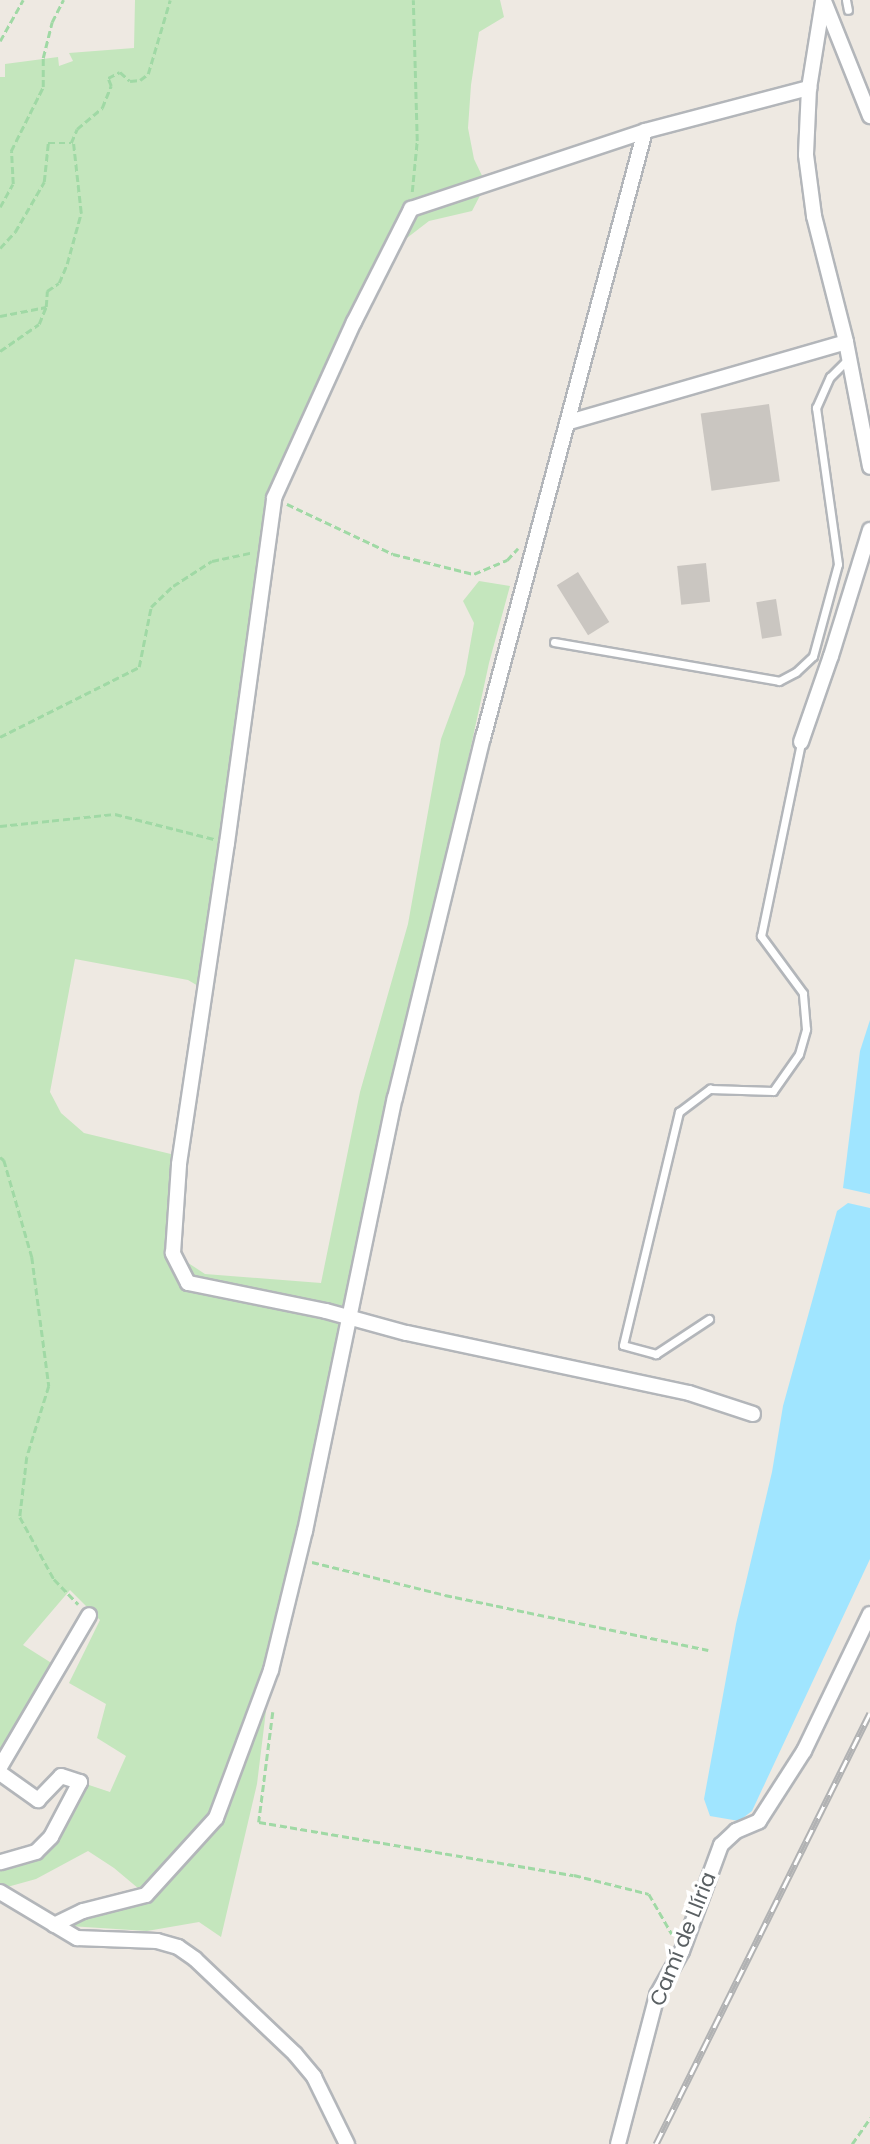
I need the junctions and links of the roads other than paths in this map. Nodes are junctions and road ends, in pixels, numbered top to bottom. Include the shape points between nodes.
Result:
1 (823, 0) edge
2 (846, 0) edge
3 (848, 9) dead end
4 (809, 88) junction
5 (870, 116) edge
6 (645, 131) junction
7 (846, 342) junction
8 (849, 358) junction
9 (569, 422) junction
10 (870, 467) edge
11 (870, 530) edge
12 (554, 642) dead end
13 (800, 742) joint
14 (348, 1317) junction
15 (709, 1320) dead end
16 (753, 1414) dead end
17 (870, 1614) edge
18 (89, 1615) road end
19 (0, 1767) edge
20 (0, 1773) edge
21 (0, 1863) edge
22 (0, 1892) edge
23 (54, 1925) junction
24 (347, 2144) edge
25 (618, 2144) edge

1 - 4 street
1 - 5 street
2 - 3 lane
4 - 6 street
4 - 7 street via 806,155 814,216
6 - 9 street
6 - 14 street via 411,209 274,498 179,1164 173,1253 188,1283
7 - 8 street
7 - 9 street
8 - 10 street
8 - 12 lane via 830,377 816,408 838,564 813,656 796,673 779,681
9 - 14 street via 483,738
11 - 13 street
13 - 15 lane via 761,936 803,993 806,1028 799,1054 773,1091 710,1088 679,1112 624,1346 656,1354
14 - 16 street via 406,1334 689,1393
14 - 23 street via 271,1670 216,1818 146,1895 83,1911
17 - 25 street, Camí de Llíria via 804,1751 759,1821 721,1844 682,1951 657,1995
18 - 19 street
20 - 21 street via 38,1800 61,1776 80,1782 51,1837 36,1852
22 - 23 street
23 - 24 street via 77,1938 157,1941 178,1947 195,1959 308,2069

